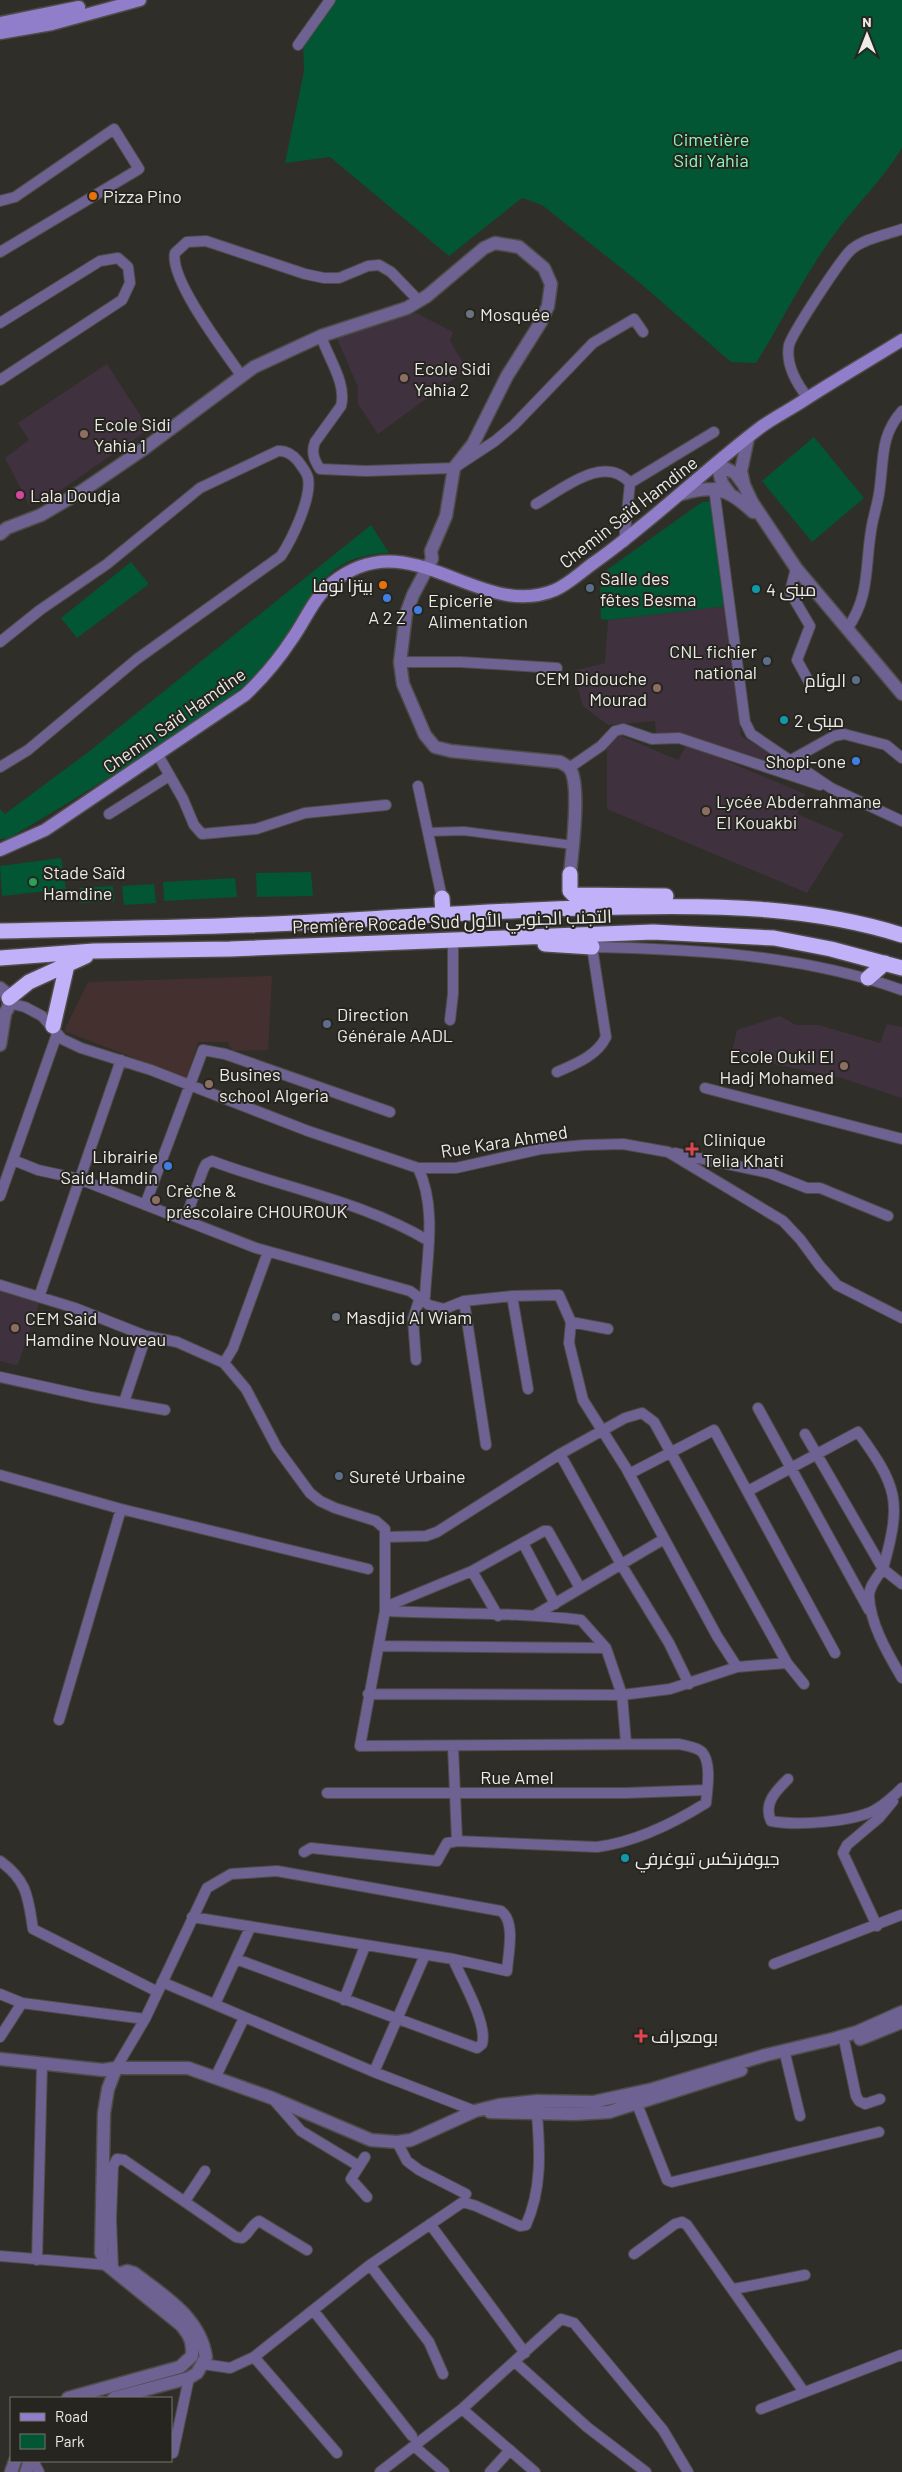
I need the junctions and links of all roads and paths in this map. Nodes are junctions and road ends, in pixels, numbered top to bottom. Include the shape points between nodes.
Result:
1 (108, 0) edge
2 (140, 0) edge
3 (330, 0) edge
4 (0, 23) edge
5 (0, 33) edge
6 (298, 45) dead end
7 (0, 201) edge
8 (902, 229) edge
9 (0, 252) edge
10 (418, 301) junction
11 (0, 323) edge
12 (643, 332) dead end
13 (321, 336) junction
14 (902, 340) edge
15 (241, 375) junction
16 (0, 380) edge
17 (808, 398) junction
18 (902, 411) edge
19 (714, 432) dead end
20 (748, 438) junction
21 (717, 464) junction
22 (454, 468) junction
23 (630, 483) junction
24 (744, 485) junction
25 (714, 488) junction
26 (682, 494) junction
27 (730, 494) junction
28 (536, 504) dead end
29 (767, 526) junction
30 (2, 529) edge
31 (624, 542) junction
32 (427, 567) junction
33 (796, 568) junction
34 (847, 629) junction
35 (0, 642) edge
36 (400, 662) junction
37 (557, 668) dead end
38 (809, 682) dead end
39 (902, 694) edge
40 (158, 755) junction
41 (902, 758) edge
42 (791, 760) junction
43 (0, 767) edge
44 (569, 768) junction
45 (169, 776) junction
46 (418, 786) dead end
47 (831, 788) junction
48 (386, 805) dead end
49 (109, 814) dead end
50 (902, 821) edge
51 (428, 832) junction
52 (573, 845) junction
53 (0, 850) edge
54 (570, 874) joint
55 (442, 898) joint
56 (694, 905) junction
57 (443, 915) junction
58 (0, 931) edge
59 (902, 936) edge
60 (457, 939) junction
61 (592, 946) junction
62 (94, 951) junction
63 (0, 958) edge
64 (886, 963) junction
65 (68, 966) junction
66 (902, 968) edge
67 (868, 978) junction
68 (902, 990) edge
69 (5, 1005) edge
70 (450, 1020) dead end
71 (55, 1030) junction
72 (0, 1045) edge
73 (121, 1060) junction
74 (557, 1072) dead end
75 (189, 1085) junction
76 (705, 1088) dead end
77 (390, 1112) dead end
78 (902, 1139) edge
79 (668, 1152) junction
80 (13, 1160) junction
81 (418, 1168) junction
82 (79, 1179) junction
83 (0, 1196) edge
84 (145, 1205) junction
85 (888, 1216) dead end
86 (185, 1220) junction
87 (428, 1241) junction
88 (268, 1252) junction
89 (0, 1284) edge
90 (512, 1296) junction
91 (39, 1297) junction
92 (420, 1297) junction
93 (464, 1301) junction
94 (902, 1318) edge
95 (571, 1322) junction
96 (608, 1329) dead end
97 (146, 1336) junction
98 (416, 1360) dead end
99 (224, 1363) junction
100 (0, 1377) edge
101 (528, 1390) dead end
102 (124, 1402) junction
103 (758, 1408) dead end
104 (165, 1410) dead end
105 (602, 1431) junction
106 (805, 1434) dead end
107 (486, 1445) dead end
108 (670, 1453) junction
109 (560, 1454) junction
110 (816, 1454) junction
111 (792, 1468) junction
112 (629, 1474) junction
113 (0, 1475) edge
114 (748, 1491) junction
115 (121, 1509) junction
116 (387, 1537) junction
117 (664, 1540) junction
118 (523, 1543) junction
119 (622, 1566) junction
120 (368, 1569) dead end
121 (883, 1569) junction
122 (472, 1571) junction
123 (902, 1584) edge
124 (580, 1588) junction
125 (556, 1604) junction
126 (385, 1609) junction
127 (537, 1614) junction
128 (498, 1616) junction
129 (878, 1626) junction
130 (379, 1646) junction
131 (606, 1648) junction
132 (835, 1653) dead end
133 (787, 1663) junction
134 (737, 1666) junction
135 (902, 1678) edge
136 (689, 1684) junction
137 (804, 1684) dead end
138 (368, 1694) junction
139 (622, 1695) junction
140 (59, 1720) dead end
141 (626, 1743) junction
142 (453, 1746) junction
143 (788, 1779) dead end
144 (902, 1789) edge
145 (707, 1790) junction
146 (326, 1793) dead end
147 (454, 1794) junction
148 (457, 1841) junction
149 (304, 1852) dead end
150 (0, 1861) edge
151 (901, 1915) edge
152 (192, 1917) junction
153 (877, 1926) junction
154 (250, 1928) junction
155 (365, 1946) junction
156 (425, 1955) junction
157 (236, 1959) junction
158 (453, 1959) junction
159 (774, 1964) dead end
160 (160, 1987) junction
161 (0, 1994) edge
162 (344, 2000) junction
163 (22, 2003) junction
164 (215, 2004) junction
165 (902, 2012) edge
166 (244, 2018) junction
167 (399, 2018) junction
168 (146, 2019) junction
169 (902, 2022) edge
170 (0, 2037) edge
171 (844, 2044) junction
172 (0, 2052) edge
173 (786, 2058) junction
174 (0, 2059) edge
175 (42, 2065) junction
176 (116, 2068) junction
177 (374, 2072) junction
178 (216, 2076) junction
179 (272, 2098) junction
180 (880, 2099) dead end
181 (637, 2104) junction
182 (475, 2111) junction
183 (537, 2114) junction
184 (800, 2116) dead end
185 (879, 2132) dead end
186 (397, 2142) junction
187 (205, 2171) dead end
188 (466, 2194) dead end
189 (367, 2196) dead end
190 (185, 2201) junction
191 (430, 2224) junction
192 (307, 2250) dead end
193 (634, 2254) dead end
194 (0, 2256) edge
195 (37, 2260) junction
196 (370, 2265) junction
197 (113, 2269) junction
198 (805, 2275) dead end
199 (734, 2289) junction
200 (313, 2310) junction
201 (525, 2353) junction
202 (902, 2356) edge
203 (254, 2357) junction
204 (516, 2362) junction
205 (203, 2364) junction
206 (442, 2374) dead end
207 (189, 2378) junction
208 (804, 2392) junction
209 (72, 2397) edge
210 (118, 2397) edge
211 (462, 2409) junction
212 (761, 2409) dead end
213 (413, 2441) junction
214 (510, 2450) junction
215 (173, 2453) dead end
216 (337, 2453) dead end
217 (380, 2472) edge
218 (444, 2472) edge
219 (490, 2472) edge
220 (535, 2472) edge
221 (646, 2472) edge
222 (688, 2472) edge

1 - 4 main road
2 - 5 main road via 44,26
3 - 6 street
7 - 9 street via 15,197 114,129 139,169
8 - 17 street via 862,243 850,251 802,320 789,346 790,361 794,379
10 - 13 street via 399,311
10 - 15 street via 391,272 379,265 339,278 324,278 206,241 187,242 175,254 177,274 198,312
10 - 22 street via 471,257 495,243 528,252 544,268 551,284 548,306 541,322 507,376 474,444
11 - 16 street via 100,261 118,258 128,267 130,283 122,300
12 - 22 street via 634,319 593,343 514,425
13 - 15 street via 267,359
13 - 22 street via 341,385 342,399 313,447 320,469
14 - 17 main road, Chemin Saïd Hamdine
15 - 30 street via 82,491 41,515
17 - 20 main road, Chemin Saïd Hamdine
18 - 34 street via 888,430 868,546 865,592 861,608
19 - 23 street
20 - 21 main road, Chemin Saïd Hamdine
20 - 24 street via 742,464
21 - 24 street via 735,473
21 - 26 main road, Chemin Saïd Hamdine
21 - 27 street via 722,483
22 - 32 street via 446,516
23 - 28 street via 622,474 608,470 592,473
23 - 31 street
24 - 29 street
25 - 26 street
25 - 27 street
25 - 42 street via 745,722 751,734
26 - 31 main road, Chemin Saïd Hamdine
27 - 29 street via 742,501
29 - 33 street
31 - 32 main road, Chemin Saïd Hamdine via 556,590 537,595 508,596
32 - 36 street via 408,604
32 - 40 main road, Chemin Saïd Hamdine via 378,562 330,584 261,680 220,714
33 - 34 street
33 - 38 street via 790,592 810,626 798,660
34 - 39 street
35 - 43 street via 123,552 200,488 284,450 306,472 309,481 304,504 281,556 137,659 28,750
36 - 37 street
36 - 44 street via 411,706 425,735 435,746 451,751 560,762
40 - 45 street
40 - 53 main road, Chemin Saïd Hamdine via 45,830
41 - 42 street via 886,745 844,734 834,736
42 - 47 street
44 - 47 street via 601,746 615,730 623,729 652,739 679,738
44 - 52 street via 576,805
45 - 48 street via 194,825 206,835 256,829 305,813
45 - 49 street
46 - 51 street
47 - 50 street
51 - 52 street via 464,831
51 - 55 street
52 - 54 street
54 - 56 highway via 570,891 574,895 658,896
55 - 57 highway
56 - 57 highway, Première Rocade Sud التجنب الجنوبي الأول
56 - 59 highway, Première Rocade Sud التجنب الجنوبي الأول via 806,914
57 - 58 highway, Première Rocade Sud التجنب الجنوبي الأول via 197,928
60 - 61 highway
60 - 62 highway, Première Rocade Sud التجنب الجنوبي الأول
60 - 64 highway, Première Rocade Sud التجنب الجنوبي الأول via 604,933 716,934 774,938
60 - 70 street
61 - 67 street via 738,955
61 - 74 street via 606,1037 593,1054
62 - 63 highway, Première Rocade Sud التجنب الجنوبي الأول
62 - 65 highway
64 - 66 highway, Première Rocade Sud التجنب الجنوبي الأول
64 - 67 highway
65 - 69 highway via 29,982
65 - 71 highway
67 - 68 street
69 - 71 street, Rue Kara Ahmed via 29,1009 42,1016
69 - 72 street
71 - 73 street, Rue Kara Ahmed via 74,1045
71 - 80 street
73 - 75 street, Rue Kara Ahmed
73 - 82 street
75 - 77 street via 201,1051 216,1051
75 - 81 street, Rue Kara Ahmed via 308,1132
75 - 84 street
76 - 78 street
79 - 81 street, Rue Kara Ahmed via 623,1144 585,1145 541,1149 456,1168
79 - 85 street via 769,1173 808,1188 820,1188
79 - 94 street, Rue Kara Ahmed via 783,1221 837,1285
80 - 82 street via 38,1170
80 - 83 street
81 - 87 street via 426,1195
82 - 84 street
82 - 91 street
84 - 86 street
86 - 87 street via 203,1170 212,1161 326,1197 401,1225
86 - 88 street
87 - 92 street via 425,1296
88 - 92 street via 386,1283
88 - 99 street via 233,1348
89 - 91 street
90 - 93 street
90 - 95 street via 559,1295
90 - 101 street
91 - 97 street
92 - 93 street via 429,1305 444,1309
92 - 98 street via 413,1319
93 - 107 street
95 - 96 street
95 - 105 street via 569,1343 582,1400
97 - 99 street via 177,1342
97 - 102 street
99 - 116 street via 246,1389 277,1448 310,1493 327,1504 376,1521 385,1529
100 - 102 street
102 - 104 street
103 - 111 street
105 - 108 street via 642,1413 654,1422
105 - 109 street
105 - 112 street
106 - 110 street
108 - 112 street
108 - 114 street via 714,1430
108 - 133 street
109 - 116 street via 438,1532 426,1536
109 - 119 street
110 - 111 street
110 - 121 street
110 - 121 street via 858,1432 886,1471 897,1499 896,1530
111 - 114 street
111 - 129 street
112 - 117 street
113 - 115 street
114 - 132 street
115 - 120 street
115 - 140 street
116 - 126 street
117 - 119 street
117 - 134 street
118 - 122 street
118 - 124 street via 548,1531
118 - 125 street
119 - 124 street
119 - 136 street via 669,1643
121 - 123 street
121 - 129 street via 872,1584 869,1595
122 - 126 street
122 - 128 street
124 - 125 street
125 - 127 street
126 - 128 street
126 - 130 street
127 - 128 street
127 - 131 street via 581,1620
129 - 135 street via 886,1650
130 - 131 street
130 - 138 street
131 - 139 street
133 - 134 street
133 - 137 street
134 - 136 street
136 - 139 street
138 - 139 street
138 - 142 street via 360,1746
139 - 141 street
141 - 142 street
141 - 145 street via 680,1744 698,1749 706,1760
142 - 147 street
143 - 144 street via 769,1802 767,1812 771,1821 836,1820 873,1811
144 - 153 street via 879,1818 843,1852
145 - 147 street, Rue Amel
145 - 148 street via 706,1803 696,1810 615,1845
146 - 147 street, Rue Amel
147 - 148 street
148 - 149 street via 447,1843 437,1861 311,1848
150 - 160 street via 14,1871 26,1890 33,1929
151 - 153 street
152 - 154 street
152 - 158 street via 207,1888 221,1878 231,1874 277,1871 501,1910 506,1914 509,1931 506,1971
152 - 160 street
153 - 159 street
154 - 155 street
154 - 157 street
155 - 156 street
155 - 162 street
156 - 158 street
156 - 167 street
157 - 162 street
157 - 164 street
158 - 167 street via 480,2019 482,2044 477,2048
160 - 164 street
160 - 168 street
161 - 163 street
162 - 167 street
163 - 168 street
163 - 170 street
164 - 166 street
165 - 182 street via 857,2032 638,2092 593,2102 538,2101
166 - 177 street
166 - 178 street
167 - 177 street
168 - 176 street
169 - 171 street
171 - 173 street
171 - 180 street via 859,2101 865,2104
172 - 176 street via 100,2062
173 - 181 street
173 - 184 street
174 - 175 street
175 - 176 street via 100,2070
175 - 195 street
176 - 178 street via 188,2068
176 - 197 street via 104,2113 100,2245 103,2260
177 - 182 street
178 - 179 street
179 - 186 street via 371,2140
179 - 189 street via 301,2131 362,2161 350,2179
181 - 183 street via 609,2112
181 - 185 street via 667,2180 672,2182
182 - 183 street
182 - 186 street via 411,2140
183 - 191 street via 539,2185 526,2224 520,2226 463,2202
186 - 188 street via 407,2161
187 - 190 street
190 - 192 street via 236,2237 242,2238 258,2221
190 - 197 street via 124,2160 114,2162
191 - 196 street
191 - 201 street
193 - 199 street via 682,2222 694,2232
194 - 195 street
195 - 197 street
196 - 200 street
196 - 206 street via 429,2342
197 - 205 street via 134,2274 186,2315 204,2345 206,2357
197 - 209 street via 181,2325 192,2343 192,2356 180,2368
198 - 199 street
199 - 208 street
200 - 203 street
200 - 213 street
201 - 204 street
201 - 222 street via 561,2319 574,2324 663,2430
202 - 208 street
203 - 205 street via 230,2368
203 - 216 street
204 - 211 street
204 - 221 street via 587,2427
205 - 207 street
207 - 210 street
207 - 215 street
208 - 212 street
211 - 213 street
211 - 214 street
213 - 217 street
213 - 218 street
214 - 219 street
214 - 220 street

